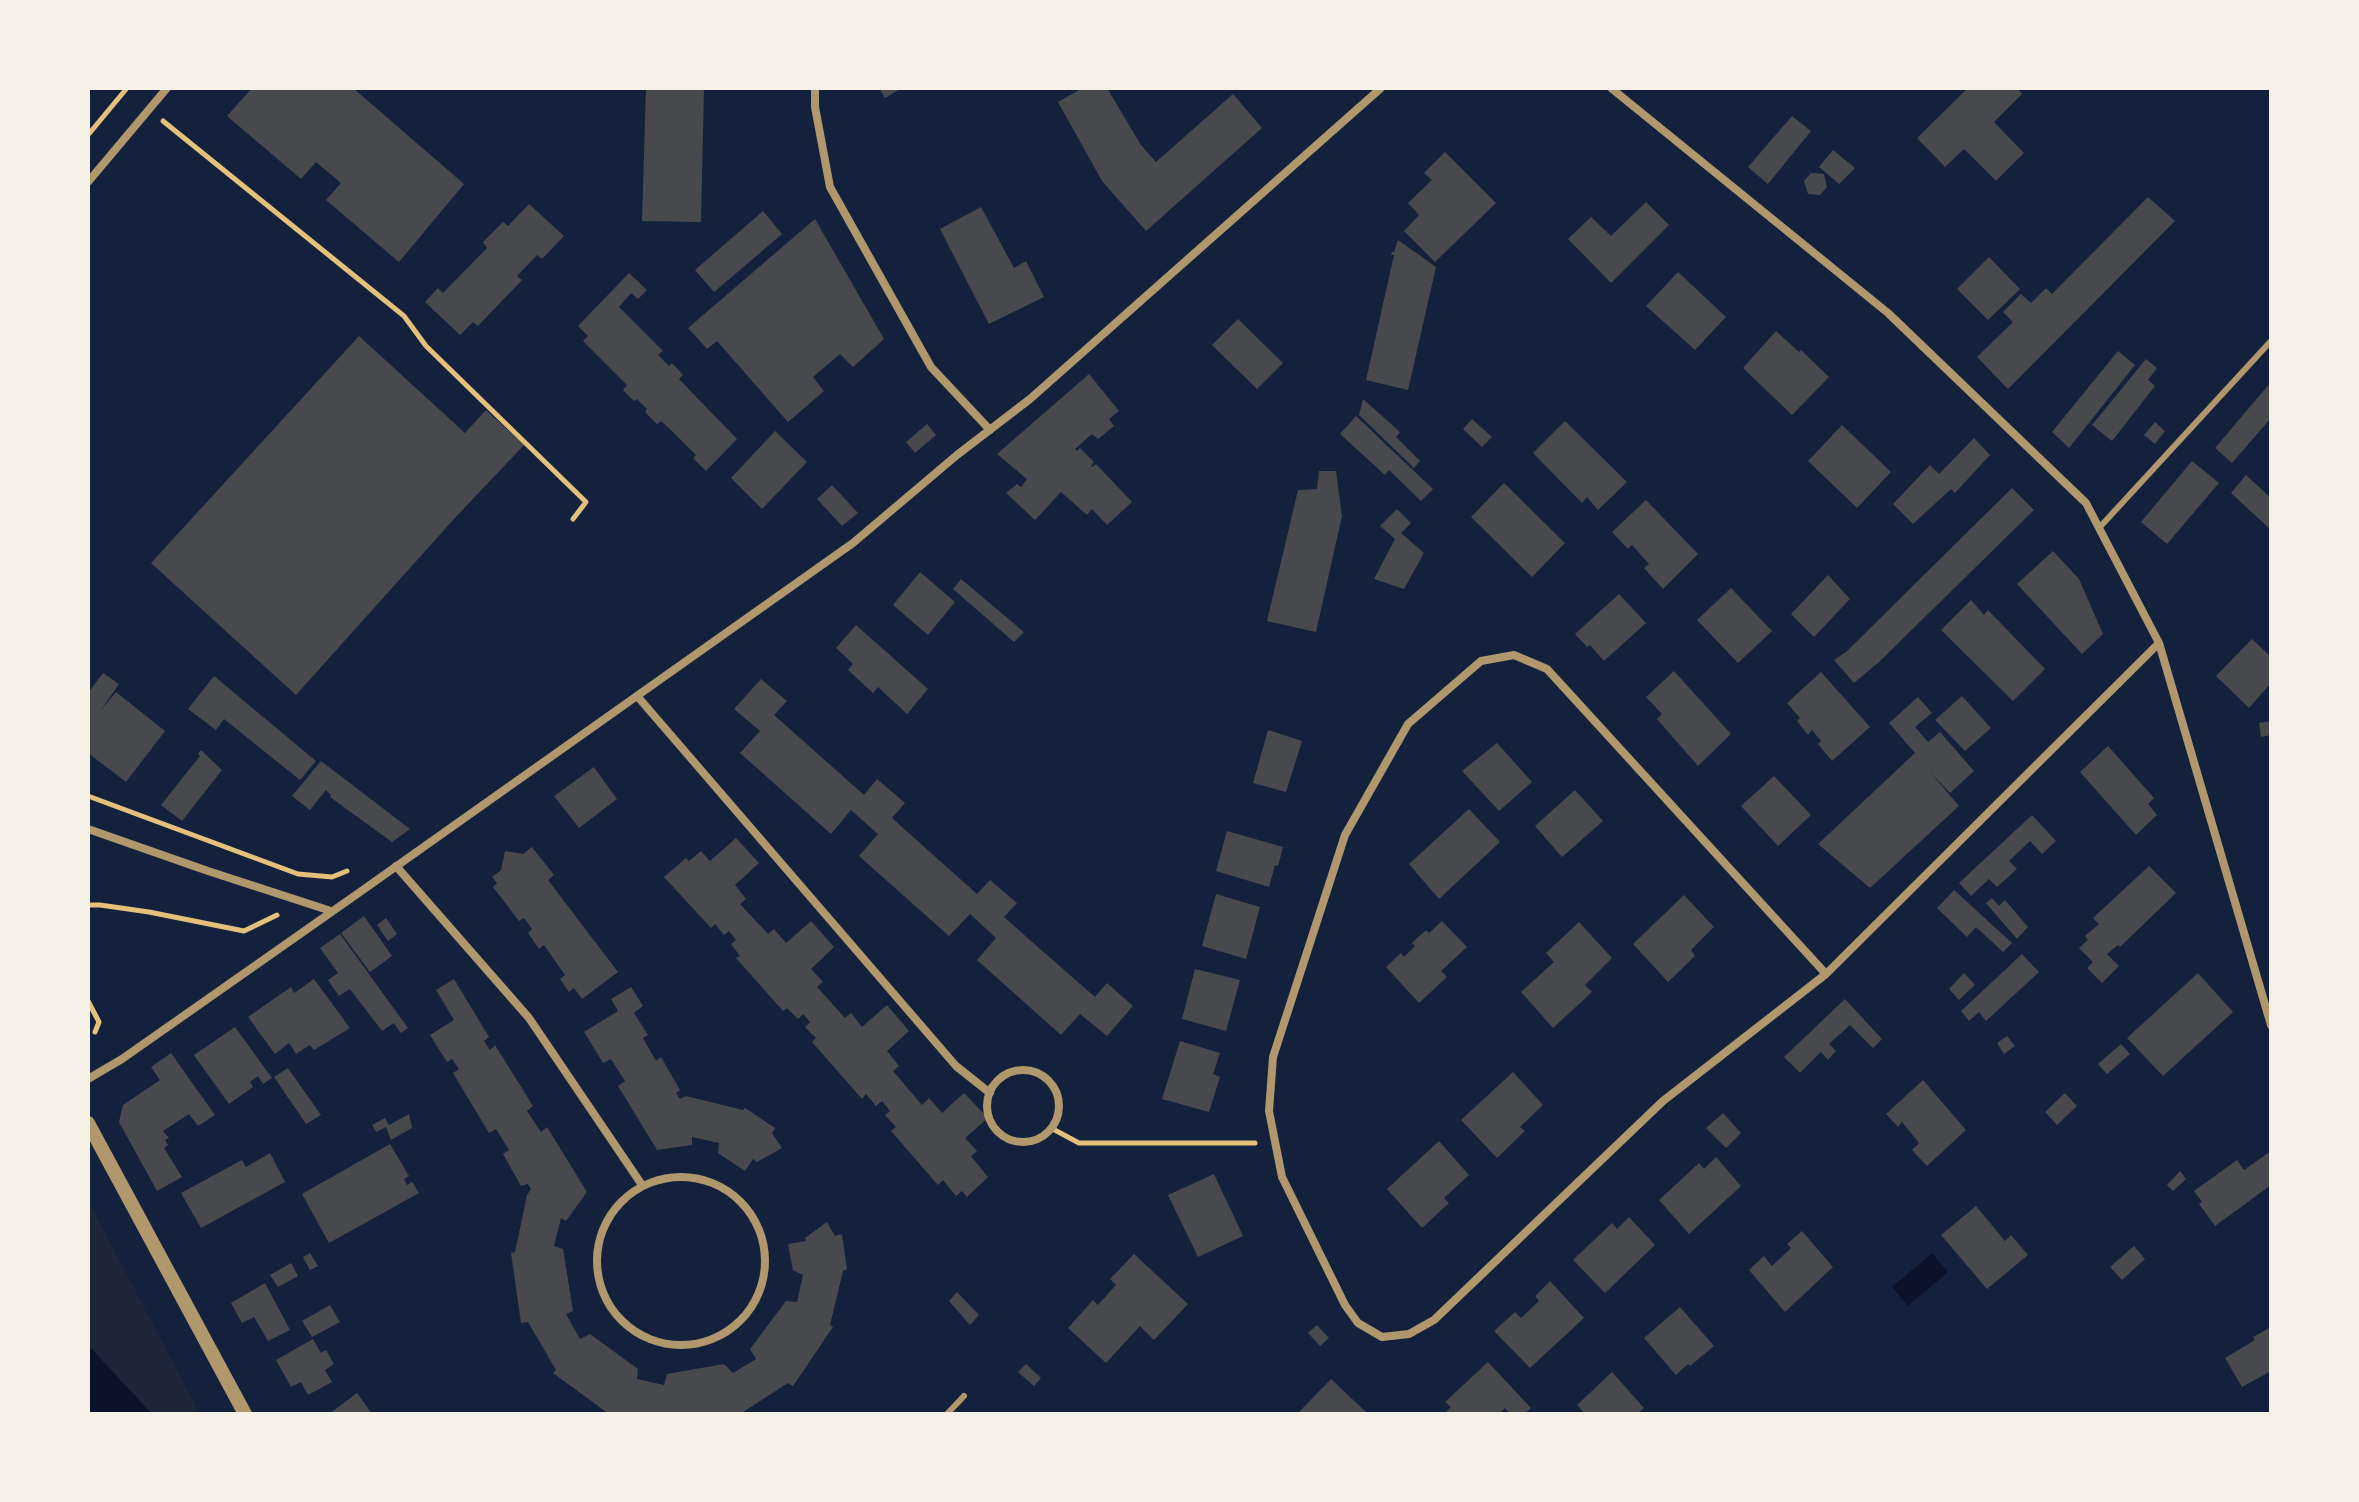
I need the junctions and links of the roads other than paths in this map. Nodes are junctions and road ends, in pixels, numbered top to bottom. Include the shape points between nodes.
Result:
1 (167, 88) edge
2 (815, 88) edge
3 (1381, 88) edge
4 (1611, 88) edge
5 (88, 182) edge
6 (2271, 341) edge
7 (990, 430) junction
8 (2099, 528) junction
9 (2159, 643) junction
10 (638, 697) junction
11 (88, 829) edge
12 (396, 866) junction
13 (331, 911) junction
14 (1826, 974) junction
15 (2271, 1025) edge
16 (88, 1079) edge
17 (990, 1093) junction
18 (88, 1123) edge
19 (642, 1185) junction
20 (964, 1396) dead end
21 (245, 1414) edge
22 (947, 1414) edge

1 - 5 street
2 - 7 street via 830,187 931,367
3 - 7 street
4 - 8 street via 1888,313 2086,503
6 - 8 lane
7 - 10 street via 853,543
8 - 9 street
9 - 14 street
9 - 15 street
10 - 12 street
10 - 17 street via 956,1066
11 - 13 street
12 - 13 street
12 - 19 street via 529,1018
13 - 16 street
14 - 14 street via 1663,1101 1434,1320 1409,1334 1382,1337 1358,1323 1282,1177 1269,1111 1273,1057 1345,835 1408,724 1481,661 1514,655 1547,669
17 - 17 street via 1005,1075 1030,1070 1057,1093 1058,1118 1043,1136 1022,1142 993,1126 987,1105
18 - 21 street
19 - 19 street via 667,1177 695,1177 720,1185 742,1201 758,1224 766,1250 756,1302 739,1323 715,1339 687,1346 658,1343 632,1330 611,1309 599,1283 596,1255 603,1227 619,1203
20 - 22 lane

